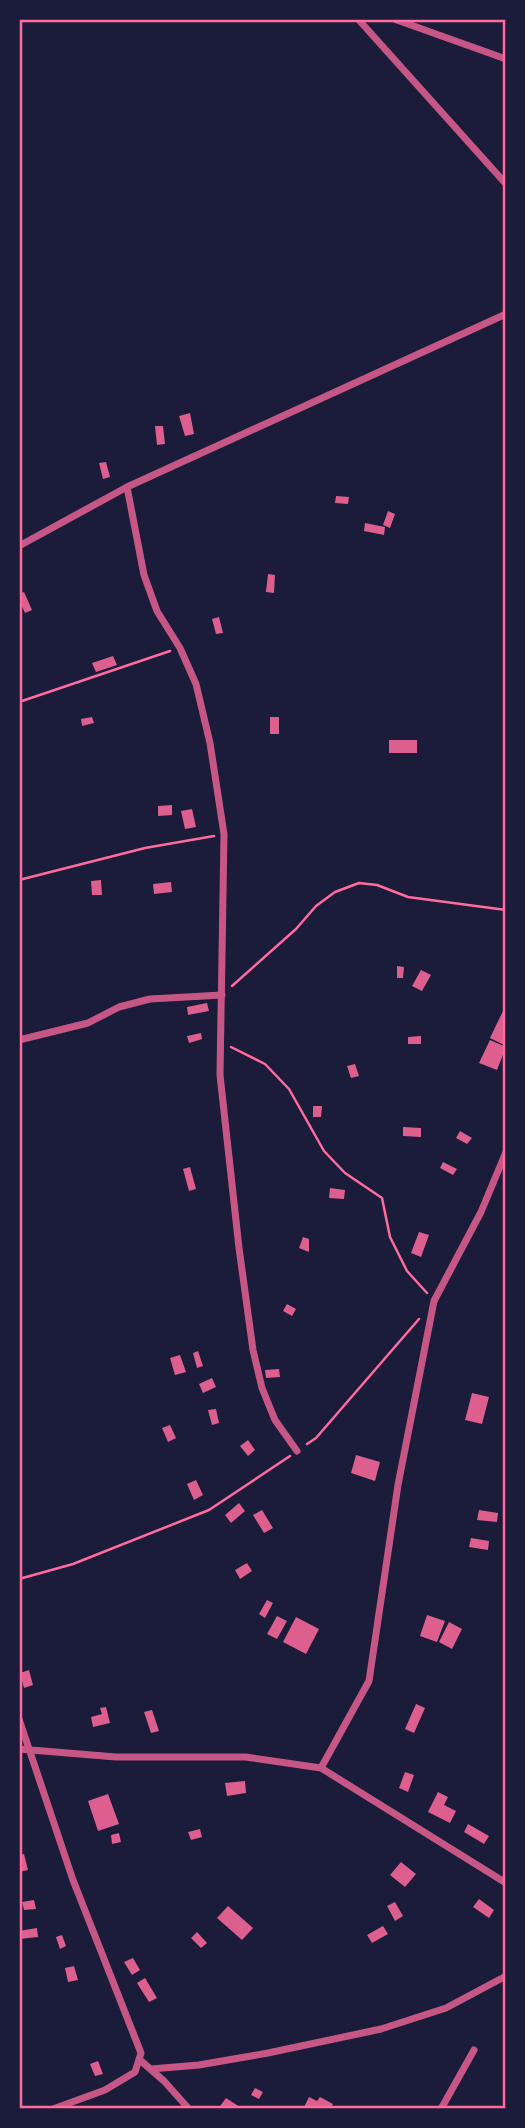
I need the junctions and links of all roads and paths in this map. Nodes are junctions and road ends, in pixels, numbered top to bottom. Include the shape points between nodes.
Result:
1 (358, 19) edge
2 (394, 19) edge
3 (506, 59) edge
4 (506, 184) edge
5 (506, 314) edge
6 (127, 487) junction
7 (19, 546) edge
8 (180, 648) junction
9 (19, 702) edge
10 (224, 834) junction
11 (19, 880) edge
12 (506, 910) edge
13 (222, 995) junction
14 (220, 1039) junction
15 (19, 1040) edge
16 (506, 1152) edge
17 (434, 1301) junction
18 (297, 1451) junction
19 (19, 1579) edge
20 (19, 1719) edge
21 (28, 1748) junction
22 (19, 1749) edge
23 (321, 1768) junction
24 (506, 1883) edge
25 (506, 1976) edge
26 (474, 2050) dead end
27 (140, 2060) junction
28 (152, 2069) junction
29 (53, 2109) edge
30 (188, 2109) edge
31 (441, 2109) edge

1 - 4 street
2 - 3 street
5 - 6 street
6 - 7 street
6 - 8 street via 144,575 157,611
8 - 9 path
8 - 10 street via 196,684 210,743
10 - 11 path via 145,848
10 - 13 street
12 - 13 path via 408,897 359,883 316,906
13 - 14 street
13 - 15 street via 150,999 119,1007 88,1023
14 - 17 path via 265,1064 289,1089 324,1151 345,1173 382,1198 390,1237 407,1271
14 - 18 street via 224,1120 253,1350 275,1420
16 - 17 street via 481,1212
17 - 18 path via 316,1438
17 - 23 street via 398,1485 369,1681
18 - 19 path via 209,1510 73,1564
20 - 21 street
21 - 22 street
21 - 23 street via 116,1757 246,1757
21 - 27 street via 73,1880 136,2037
23 - 24 street
25 - 28 street via 446,2008 381,2029 268,2053
26 - 31 street
27 - 28 street
27 - 29 street via 135,2072 105,2090
28 - 30 street

